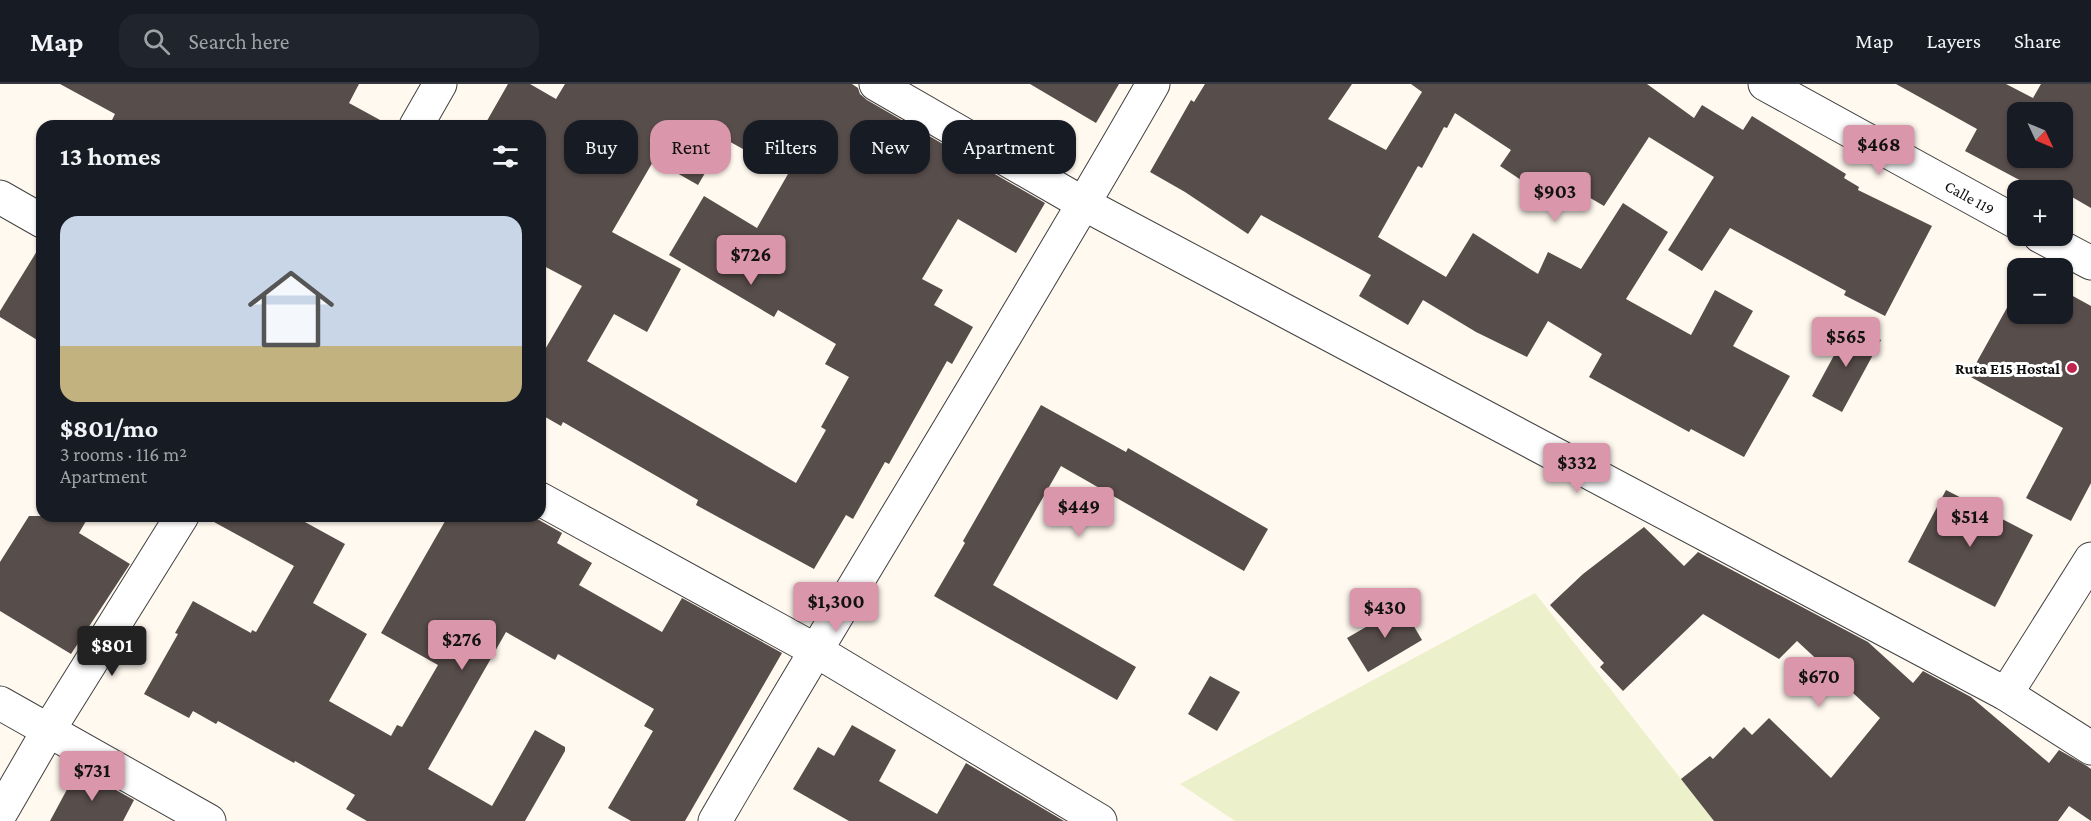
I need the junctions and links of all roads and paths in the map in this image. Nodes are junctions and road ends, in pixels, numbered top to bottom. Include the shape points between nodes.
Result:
1 (440, 84) edge
2 (876, 84) edge
3 (1153, 84) edge
4 (1765, 84) edge
5 (419, 120) edge
6 (0, 197) edge
7 (1084, 204) junction
8 (2007, 217) edge
9 (36, 218) edge
10 (2059, 246) edge
11 (2091, 263) edge
12 (546, 502) edge
13 (178, 522) edge
14 (2091, 559) edge
15 (814, 650) junction
16 (2006, 694) junction
17 (0, 703) edge
18 (48, 731) junction
19 (2091, 748) edge
20 (0, 814) edge
21 (209, 821) edge
22 (715, 821) edge
23 (1100, 821) edge

1 - 5 street
2 - 7 street
3 - 7 street
4 - 8 street, Calle 119
6 - 9 street
7 - 15 street
7 - 16 street
10 - 11 street
12 - 15 street
13 - 18 street
14 - 16 street
15 - 22 street
15 - 23 street
16 - 19 street
17 - 18 street
18 - 20 street
18 - 21 street

